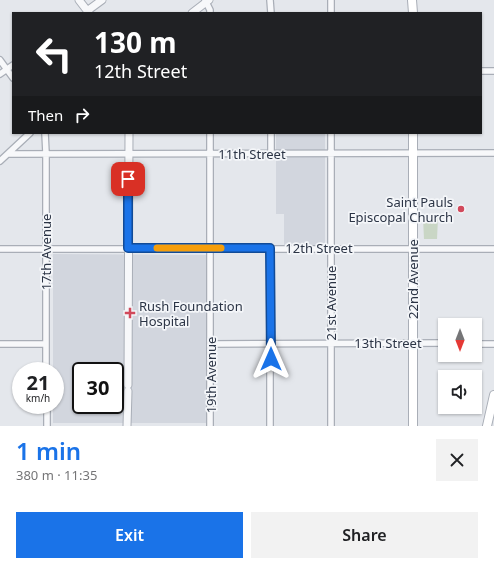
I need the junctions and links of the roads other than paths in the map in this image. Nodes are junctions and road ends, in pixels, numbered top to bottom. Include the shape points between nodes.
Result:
1 (79, 0) edge
2 (102, 0) edge
3 (270, 0) edge
4 (331, 0) edge
5 (412, 0) edge
6 (206, 1) edge
7 (87, 12) edge
8 (193, 12) edge
9 (210, 12) edge
10 (270, 12) edge
11 (331, 12) edge
12 (412, 12) edge
13 (0, 60) edge
14 (12, 66) edge
15 (6, 70) junction
16 (482, 71) edge
17 (494, 71) edge
18 (0, 74) edge
19 (12, 77) edge
20 (29, 134) edge
21 (45, 134) edge
22 (129, 134) edge
23 (210, 134) edge
24 (271, 134) edge
25 (331, 134) edge
26 (413, 134) edge
27 (46, 153) junction
28 (413, 153) junction
29 (494, 153) edge
30 (9, 154) junction
31 (129, 154) junction
32 (211, 154) junction
33 (271, 154) junction
34 (331, 154) junction
35 (0, 161) edge
36 (45, 248) junction
37 (128, 248) junction
38 (210, 248) junction
39 (270, 248) junction
40 (330, 248) junction
41 (413, 248) junction
42 (0, 249) edge
43 (494, 249) edge
44 (331, 343) junction
45 (413, 343) junction
46 (438, 343) edge
47 (0, 344) edge
48 (46, 344) junction
49 (211, 344) junction
50 (271, 344) junction
51 (482, 344) edge
52 (494, 344) edge
53 (46, 362) edge
54 (494, 395) edge
55 (47, 414) edge
56 (47, 426) edge
57 (127, 426) edge
58 (210, 426) edge
59 (270, 426) edge
60 (331, 426) edge
61 (413, 426) edge
62 (487, 426) edge

1 - 7 street
2 - 7 street
3 - 10 street
4 - 11 street
5 - 12 main road
6 - 8 street
6 - 9 street
13 - 15 street
14 - 15 street
15 - 18 street
15 - 19 street
16 - 17 street
20 - 30 street
21 - 27 street, 17th Avenue
22 - 31 street
23 - 32 street, 19th Avenue
24 - 33 street
25 - 34 street, 21st Avenue
26 - 28 main road, 22nd Avenue
27 - 30 street, 11th Street
27 - 31 street, 11th Street
27 - 36 street, 17th Avenue
28 - 29 street, 11th Street
28 - 34 street, 11th Street
28 - 41 main road, 22nd Avenue
30 - 35 street
31 - 32 street, 11th Street
31 - 37 street
32 - 33 street, 11th Street
32 - 38 street, 19th Avenue
33 - 34 street, 11th Street
34 - 40 street, 21st Avenue
36 - 37 street, 12th Street
36 - 42 street, 12th Street
36 - 48 street, 17th Avenue
37 - 38 street, 12th Street
37 - 57 street
38 - 39 street, 12th Street
38 - 49 street, 19th Avenue
39 - 40 street, 12th Street
39 - 50 street
40 - 41 street, 12th Street
40 - 44 street, 21st Avenue
41 - 43 street, 12th Street
41 - 45 main road, 22nd Avenue
44 - 45 street, 13th Street
44 - 50 street, 13th Street
44 - 60 street, 21st Avenue
45 - 46 street, 13th Street
45 - 61 main road, 22nd Avenue
47 - 48 street
48 - 53 street, 17th Avenue
49 - 50 street, 13th Street
49 - 58 street, 19th Avenue
50 - 59 street
51 - 52 street
54 - 62 main road
55 - 56 street

